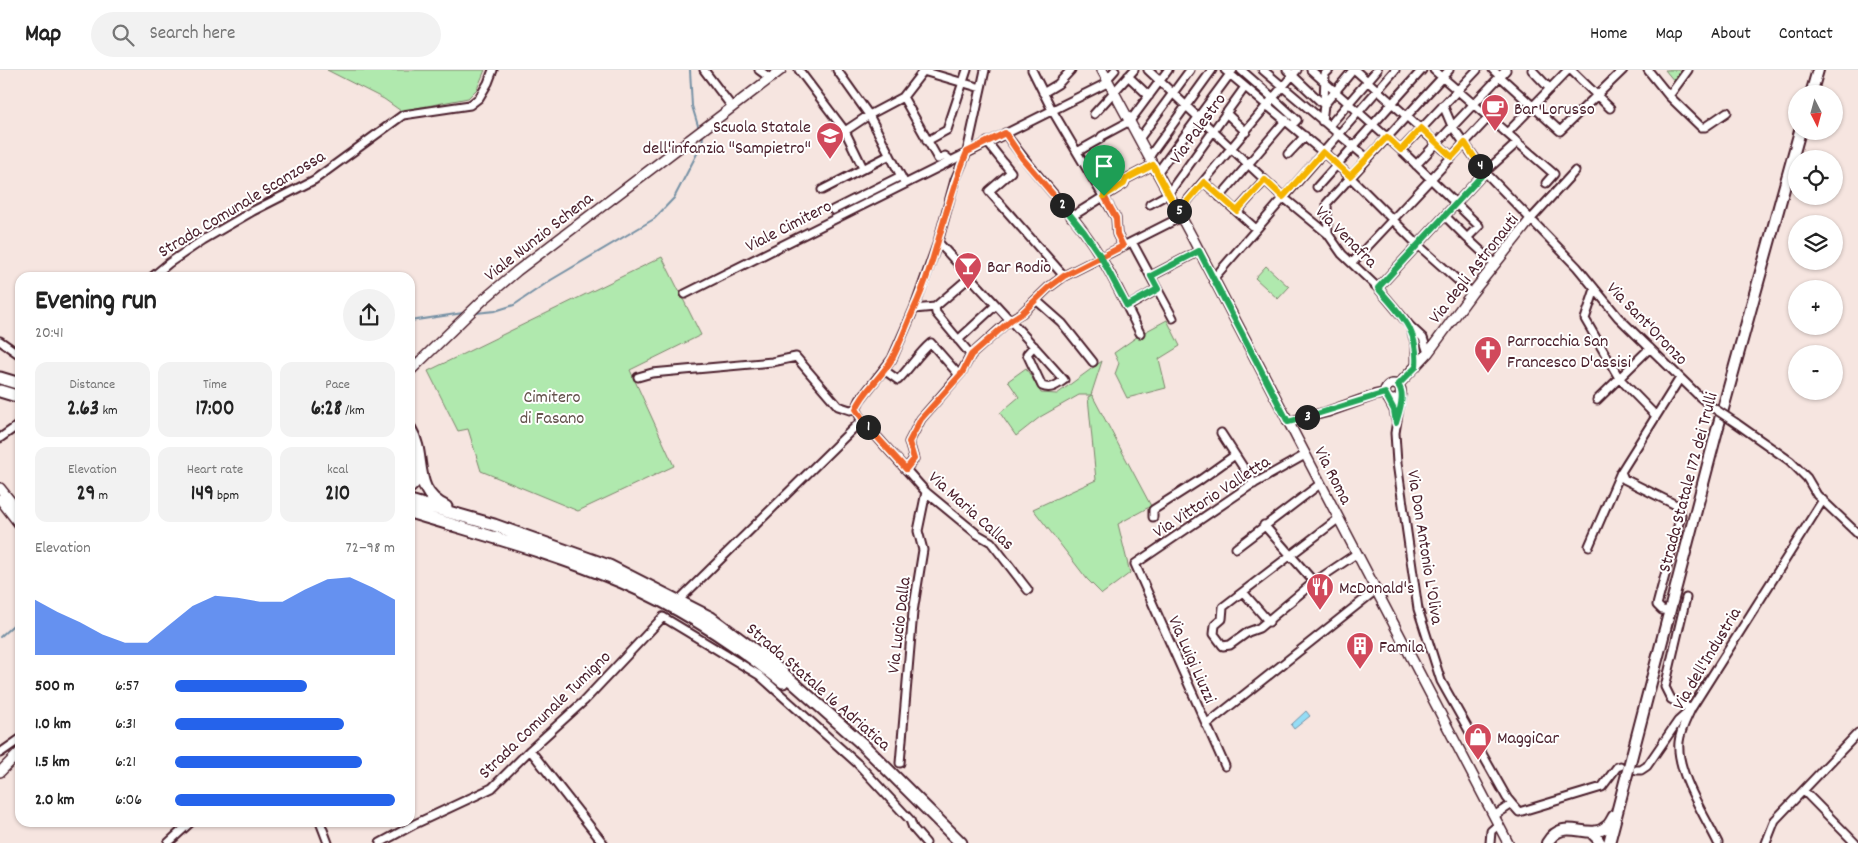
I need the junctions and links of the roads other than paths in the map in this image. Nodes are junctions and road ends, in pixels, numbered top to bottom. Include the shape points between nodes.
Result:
1 (492, 70) edge
2 (704, 70) edge
3 (759, 70) edge
4 (782, 70) edge
5 (799, 70) edge
6 (836, 70) edge
7 (923, 70) edge
8 (967, 70) edge
9 (985, 70) edge
10 (1032, 70) edge
11 (1071, 70) edge
12 (1102, 70) edge
13 (1115, 70) edge
14 (1134, 70) edge
15 (1148, 70) edge
16 (1168, 70) edge
17 (1190, 70) edge
18 (1212, 70) edge
19 (1241, 70) edge
20 (1262, 70) edge
21 (1311, 70) edge
22 (1354, 70) edge
23 (1377, 70) edge
24 (1395, 70) edge
25 (1422, 70) edge
26 (1434, 70) edge
27 (1449, 70) edge
28 (1477, 70) edge
29 (1493, 70) edge
30 (1506, 70) edge
31 (1532, 70) edge
32 (1570, 70) edge
33 (1623, 70) edge
34 (1688, 70) edge
35 (1818, 70) edge
36 (1229, 71) edge
37 (1651, 71) edge
38 (1292, 72) edge
39 (1326, 74) edge
40 (1128, 76) junction
41 (1500, 76) junction
42 (1442, 77) junction
43 (770, 78) junction
44 (1108, 81) junction
45 (1160, 81) junction
46 (1254, 81) junction
47 (1368, 81) junction
48 (963, 83) junction
49 (1814, 85) edge
50 (1244, 87) junction
51 (1282, 87) junction
52 (981, 88) junction
53 (1550, 89) junction
54 (1378, 90) junction
55 (1458, 90) junction
56 (1336, 91) junction
57 (1043, 92) junction
58 (1114, 92) junction
59 (1173, 93) junction
60 (1597, 95) junction
61 (1149, 96) junction
62 (1669, 96) junction
63 (902, 97) junction
64 (1273, 98) junction
65 (1349, 103) junction
66 (1392, 103) junction
67 (1473, 103) junction
68 (1324, 105) junction
69 (1534, 105) junction
70 (1186, 106) junction
71 (1267, 106) junction
72 (1443, 106) junction
73 (732, 108) junction
74 (1610, 108) dead end
75 (1052, 110) junction
76 (1358, 112) junction
77 (1727, 112) dead end
78 (1226, 113) junction
79 (1094, 114) dead end
80 (869, 115) junction
81 (1407, 116) junction
82 (1489, 117) junction
83 (1198, 118) junction
84 (1286, 120) junction
85 (1130, 121) junction
86 (1322, 121) junction
87 (1373, 124) junction
88 (1292, 125) junction
89 (1329, 126) junction
90 (1452, 126) junction
91 (1421, 128) junction
92 (845, 131) junction
93 (1212, 131) junction
94 (1246, 132) junction
95 (1005, 133) junction
96 (1339, 133) junction
97 (1507, 133) junction
98 (1305, 136) junction
99 (1387, 137) junction
100 (1139, 139) junction
101 (1798, 140) edge
102 (927, 141) junction
103 (987, 142) junction
104 (1437, 142) junction
105 (1518, 142) junction
106 (1465, 143) junction
107 (1354, 146) junction
108 (1231, 149) junction
109 (1401, 150) junction
110 (967, 152) junction
111 (1077, 152) junction
112 (1323, 152) junction
113 (1288, 154) dead end
114 (890, 155) junction
115 (1452, 157) junction
116 (1368, 158) junction
117 (950, 160) junction
118 (1248, 164) junction
119 (1337, 164) junction
120 (1153, 165) junction
121 (1416, 165) junction
122 (863, 168) junction
123 (1575, 171) dead end
124 (1485, 172) junction
125 (901, 176) junction
126 (1350, 176) junction
127 (1431, 179) junction
128 (1265, 180) junction
129 (1204, 182) junction
130 (1546, 183) dead end
131 (905, 184) junction
132 (1317, 187) dead end
133 (822, 190) dead end
134 (1168, 194) junction
135 (1104, 196) junction
136 (1220, 197) junction
137 (1283, 197) junction
138 (1150, 204) dead end
139 (1456, 204) junction
140 (833, 210) dead end
141 (1237, 211) junction
142 (1180, 215) junction
143 (1445, 216) junction
144 (1071, 217) junction
145 (1531, 219) junction
146 (1393, 220) junction
147 (1256, 229) junction
148 (1328, 234) junction
149 (1467, 238) junction
150 (938, 242) junction
151 (1132, 242) junction
152 (1418, 245) junction
153 (1123, 246) junction
154 (1199, 251) junction
155 (1101, 257) junction
156 (1352, 263) junction
157 (1495, 264) junction
158 (158, 272) edge
159 (1064, 276) junction
160 (1151, 276) junction
161 (970, 277) junction
162 (1213, 279) junction
163 (1378, 288) junction
164 (1158, 289) junction
165 (1595, 289) junction
166 (1472, 292) junction
167 (686, 294) dead end
168 (1036, 300) junction
169 (995, 306) junction
170 (1127, 306) junction
171 (935, 307) junction
172 (914, 309) junction
173 (1173, 318) dead end
174 (1011, 320) junction
175 (1410, 326) junction
176 (1140, 333) dead end
177 (1423, 338) junction
178 (958, 340) junction
179 (1438, 340) junction
180 (0, 341) edge
181 (1416, 345) junction
182 (1034, 346) junction
183 (1650, 348) junction
184 (15, 352) edge
185 (1428, 353) junction
186 (971, 355) junction
187 (1093, 362) dead end
188 (415, 366) edge
189 (1416, 367) junction
190 (884, 370) junction
191 (959, 376) junction
192 (638, 377) dead end
193 (0, 378) edge
194 (1619, 378) junction
195 (1680, 378) junction
196 (15, 383) edge
197 (1398, 385) junction
198 (0, 391) edge
199 (1401, 395) junction
200 (15, 396) edge
201 (1387, 396) junction
202 (1597, 400) dead end
203 (856, 409) junction
204 (1656, 416) junction
205 (862, 420) junction
206 (1288, 422) junction
207 (1396, 423) junction
208 (15, 428) edge
209 (1221, 433) dead end
210 (415, 437) edge
211 (0, 438) edge
212 (1236, 454) junction
213 (1305, 455) junction
214 (906, 469) junction
215 (420, 470) junction
216 (1621, 472) junction
217 (415, 481) edge
218 (1254, 484) junction
219 (1320, 484) junction
220 (0, 488) edge
221 (926, 492) junction
222 (0, 499) edge
223 (1823, 500) junction
224 (415, 502) edge
225 (15, 507) edge
226 (415, 514) edge
227 (1153, 517) dead end
228 (15, 518) edge
229 (1338, 519) junction
230 (415, 520) edge
231 (494, 525) junction
232 (1264, 526) junction
233 (477, 533) junction
234 (1858, 534) edge
235 (1588, 546) dead end
236 (1236, 548) dead end
237 (1356, 554) junction
238 (1290, 555) junction
239 (1135, 564) joint
240 (1314, 582) junction
241 (1028, 590) dead end
242 (1376, 590) junction
243 (1243, 592) junction
244 (683, 596) dead end
245 (1686, 598) dead end
246 (1670, 611) junction
247 (1269, 622) junction
248 (1691, 709) junction
249 (1206, 725) junction
250 (1858, 733) edge
251 (1668, 736) junction
252 (15, 742) edge
253 (1679, 742) junction
254 (530, 750) junction
255 (0, 753) edge
256 (15, 757) edge
257 (900, 763) dead end
258 (1225, 766) dead end
259 (1620, 766) dead end
260 (1637, 770) dead end
261 (0, 772) edge
262 (1804, 790) junction
263 (1512, 804) junction
264 (1618, 811) junction
265 (1496, 820) junction
266 (415, 824) edge
267 (186, 827) edge
268 (322, 827) edge
269 (409, 827) edge
270 (1591, 832) junction
271 (1610, 841) edge
272 (168, 843) edge
273 (328, 843) edge
274 (380, 843) edge
275 (603, 843) edge
276 (926, 843) edge
277 (951, 843) edge
278 (961, 843) edge
279 (1490, 843) edge
280 (1508, 843) edge
281 (1547, 843) edge
282 (1600, 843) edge
283 (1718, 843) edge
284 (1766, 843) edge
285 (1854, 843) edge

1 - 158 street, Strada Comunale Scanzossa via 479,98 470,105 403,115 314,180 203,240
2 - 73 street
3 - 43 street
4 - 43 street, Viale Nunzio Schena
5 - 92 street
6 - 80 street
7 - 48 street
7 - 63 street
8 - 48 street
9 - 52 street
10 - 57 street
11 - 57 street via 1058,84
12 - 44 street, Via Roma
13 - 44 street
14 - 40 street
15 - 45 street, Via Venafra
16 - 45 street
17 - 59 street
18 - 70 street
19 - 46 street
20 - 46 street
20 - 51 street
21 - 39 street
22 - 47 street
22 - 56 street
23 - 47 street
24 - 54 street
25 - 66 street
26 - 42 street
27 - 42 street
28 - 55 street
29 - 41 street
30 - 41 street
31 - 53 street
32 - 53 street
32 - 60 street
33 - 60 street
34 - 62 street
35 - 49 main road
36 - 50 street
36 - 83 street
37 - 62 street
38 - 51 street
38 - 68 street
39 - 56 street
39 - 68 street
40 - 58 street
40 - 61 street
41 - 67 street
41 - 69 street
42 - 55 street
42 - 81 street
43 - 73 street, Viale Nunzio Schena
44 - 58 street, Via Roma
44 - 75 street, Viale Cimitero
45 - 59 street, Via Venafra
45 - 61 street
46 - 64 street
47 - 54 street
47 - 65 street
48 - 52 street
48 - 102 street via 947,130
50 - 71 street
50 - 78 street, Via Palestro
51 - 64 street
51 - 86 street
52 - 110 street
53 - 69 street
54 - 66 street
54 - 76 street
55 - 67 street
55 - 72 street
56 - 65 street
56 - 68 street
57 - 75 street
58 - 79 street
58 - 85 street, Via Roma
59 - 70 street, Via Venafra
59 - 100 street
60 - 69 street via 1560,131
60 - 74 street
61 - 85 street
62 - 77 street via 1703,128
63 - 80 street
63 - 102 street
64 - 71 street
64 - 88 street via 1297,120
65 - 76 street
65 - 89 street
66 - 81 street
66 - 87 street
67 - 82 street
67 - 90 street
68 - 86 street
69 - 97 street
70 - 83 street, Via Venafra
70 - 120 street
71 - 84 street
71 - 94 street
72 - 90 street, Via Sant'Oronzo
72 - 91 street
73 - 188 street, Viale Nunzio Schena via 517,271
75 - 95 street, Viale Cimitero
75 - 111 street
76 - 87 street
76 - 96 street
78 - 93 street, Via Palestro
78 - 94 street
80 - 92 street
80 - 114 street
81 - 91 street
81 - 99 street
82 - 97 street
82 - 106 street
83 - 93 street, Via Venafra
83 - 120 street
84 - 88 street
84 - 118 street
85 - 100 street, Via Roma
85 - 111 street
86 - 89 street
87 - 99 street
87 - 107 street
88 - 98 street
89 - 96 street
90 - 104 street
90 - 106 street, Via Sant'Oronzo
91 - 104 street
91 - 109 street
92 - 122 street
93 - 108 street, Via Venafra
93 - 134 street, Via Palestro
94 - 108 street
95 - 103 street, Viale Cimitero
95 - 144 street
96 - 107 street
96 - 112 street
97 - 105 street
98 - 112 street
98 - 113 street
99 - 109 street
99 - 116 street
100 - 120 street, Via Roma
101 - 246 main road, Strada Statale 172 dei Trulli
102 - 117 street via 938,159 946,156
103 - 110 street, Viale Cimitero
103 - 159 street via 1011,172 989,191
104 - 115 street
104 - 121 street
105 - 124 street
105 - 130 street via 1554,174
106 - 115 street
106 - 124 street, Via Sant'Oronzo
107 - 116 street
107 - 119 street
108 - 118 street, Via Venafra
108 - 129 street
109 - 121 street
110 - 117 street, Viale Cimitero
110 - 150 street via 955,180
111 - 135 street
112 - 119 street
112 - 137 street
114 - 122 street
114 - 125 street
115 - 127 street
116 - 126 street
117 - 131 street, Viale Cimitero
118 - 128 street, Via Venafra
118 - 136 street
119 - 126 street
119 - 132 street
120 - 134 street, Via Roma
120 - 135 street via 1126,179 1124,184
121 - 127 street
122 - 133 street
123 - 145 street, Via degli Astronauti
124 - 139 street
124 - 145 street, Via Sant'Oronzo
125 - 131 street
125 - 140 street
126 - 146 street
126 - 148 street via 1327,203
127 - 139 street
127 - 146 street
128 - 137 street, Via Venafra
128 - 141 street
129 - 136 street
129 - 142 street
131 - 167 street, Viale Cimitero
134 - 138 street, Via Palestro
134 - 142 street, Via Roma
135 - 144 street
135 - 153 street via 1116,218 1117,234
136 - 141 street
137 - 147 street
137 - 148 street, Via Venafra
139 - 143 street
139 - 149 street via 1479,226
141 - 147 street
142 - 151 street
142 - 154 street, Via Roma
143 - 149 street
143 - 152 street
144 - 155 street
145 - 157 street, Via degli Astronauti
145 - 165 street, Via Sant'Oronzo
146 - 152 street
146 - 156 street
147 - 162 street
148 - 156 street, Via Venafra
149 - 157 street
150 - 161 street
150 - 172 street
151 - 153 street
151 - 160 street
152 - 163 street
152 - 166 street
153 - 155 street
154 - 160 street
154 - 162 street, Via Roma
155 - 159 street
155 - 170 street
156 - 163 street, Via Venafra
157 - 166 street, Via degli Astronauti
159 - 168 street
160 - 164 street
161 - 169 street
161 - 171 street
162 - 206 street, Via Roma
163 - 175 street, Via Venafra
164 - 170 street
164 - 173 street
165 - 183 street, Via Sant'Oronzo
165 - 194 street via 1584,319
166 - 179 street, Via degli Astronauti
168 - 174 street
168 - 187 street via 1062,323
169 - 174 street
169 - 178 street
170 - 176 street
171 - 172 street
171 - 178 street via 936,313
172 - 190 street
174 - 182 street
174 - 186 street
175 - 177 street, Via Venafra
175 - 181 street, Via Venafra
177 - 179 street
177 - 185 street, Via Venafra
178 - 186 street
179 - 185 street, Via degli Astronauti
180 - 184 street
181 - 185 street
181 - 189 street, Via Venafra
182 - 182 street via 1064,380 1050,388 1042,386 1027,354
183 - 194 street
183 - 195 street, Via Sant'Oronzo
185 - 189 street, Via degli Astronauti
186 - 191 street
189 - 197 street, Via degli Astronauti
190 - 191 street via 898,380 930,343
190 - 203 street
191 - 214 street via 921,419 909,442 914,459
192 - 203 street via 796,357 838,406
193 - 196 highway
194 - 202 street
194 - 204 street
195 - 204 street
195 - 223 street, Via Sant'Oronzo, bridge via 1712,407 1790,461
197 - 199 street
197 - 201 street via 1392,383 1387,386
198 - 200 highway
199 - 201 street via 1394,400
199 - 207 street, Via Don Antonio L'Oliva
201 - 206 street via 1375,395
201 - 207 street, Via Don Antonio L'Oliva
203 - 205 street, Via Maria Callas
204 - 216 street
205 - 214 street, Via Maria Callas
205 - 244 street
206 - 213 street, Via Roma
207 - 263 street, Via Don Antonio L'Oliva via 1397,463 1406,531 1426,639 1441,681
208 - 211 street
209 - 212 street
210 - 215 highway
212 - 218 street
212 - 227 street via 1153,510
213 - 218 street, Via Vittorio Valletta
213 - 219 street, Via Roma
214 - 221 street, Via Maria Callas
215 - 217 highway
215 - 231 highway via 427,492 435,502
216 - 235 street
216 - 246 street via 1624,479 1676,506 1681,514 1658,605 1662,610
218 - 239 street, Via Vittorio Valletta
219 - 229 street, Via Roma
219 - 232 street
220 - 225 street
221 - 241 street, Via Maria Callas via 991,542
221 - 257 street, Via Lucio Dalla via 918,531 923,550 913,612
222 - 228 street
223 - 234 street, Via Sant'Oronzo
223 - 248 street, Via dell'Industria
224 - 231 highway, Strada Statale 16 Adriatica
226 - 233 highway, Strada Statale 16 Adriatica
229 - 237 street, Via Roma
229 - 238 street
230 - 233 highway
231 - 278 highway, Strada Statale 16 Adriatica via 609,566 711,618 769,661 853,736
232 - 236 street
232 - 238 street
233 - 277 highway, Strada Statale 16 Adriatica via 623,582 730,643 781,680 829,722
237 - 240 street
237 - 242 street, Via Roma
238 - 240 street
238 - 243 street
239 - 249 street, Via Luigi Liuzzi
240 - 247 street
242 - 249 street
242 - 265 street, Via Roma
243 - 247 street
243 - 247 street via 1223,607 1222,619 1213,630 1224,646
245 - 248 street via 1665,687 1671,699
246 - 264 main road, Strada Statale 172 dei Trulli
248 - 251 street
248 - 253 street, Via dell'Industria
249 - 258 street, Via Luigi Liuzzi
250 - 262 street
251 - 253 street
251 - 260 street via 1647,766
252 - 255 street
253 - 283 street, Via dell'Industria via 1684,774
254 - 266 street, Strada Comunale Tumigno via 492,788
254 - 275 street
254 - 276 street, Strada Comunale Tumigno via 584,701 663,617 759,675 858,764 910,820
256 - 261 street
259 - 263 street via 1602,787 1519,812
262 - 284 street via 1775,820
262 - 285 street
263 - 265 street
264 - 270 main road via 1607,826
264 - 271 main road, Strada Statale 172 dei Trulli
265 - 279 street
265 - 280 street, Via Roma
267 - 272 street
268 - 273 street
269 - 274 street, Strada Comunale Tumigno
270 - 281 main road via 1567,828 1557,832
270 - 282 main road

